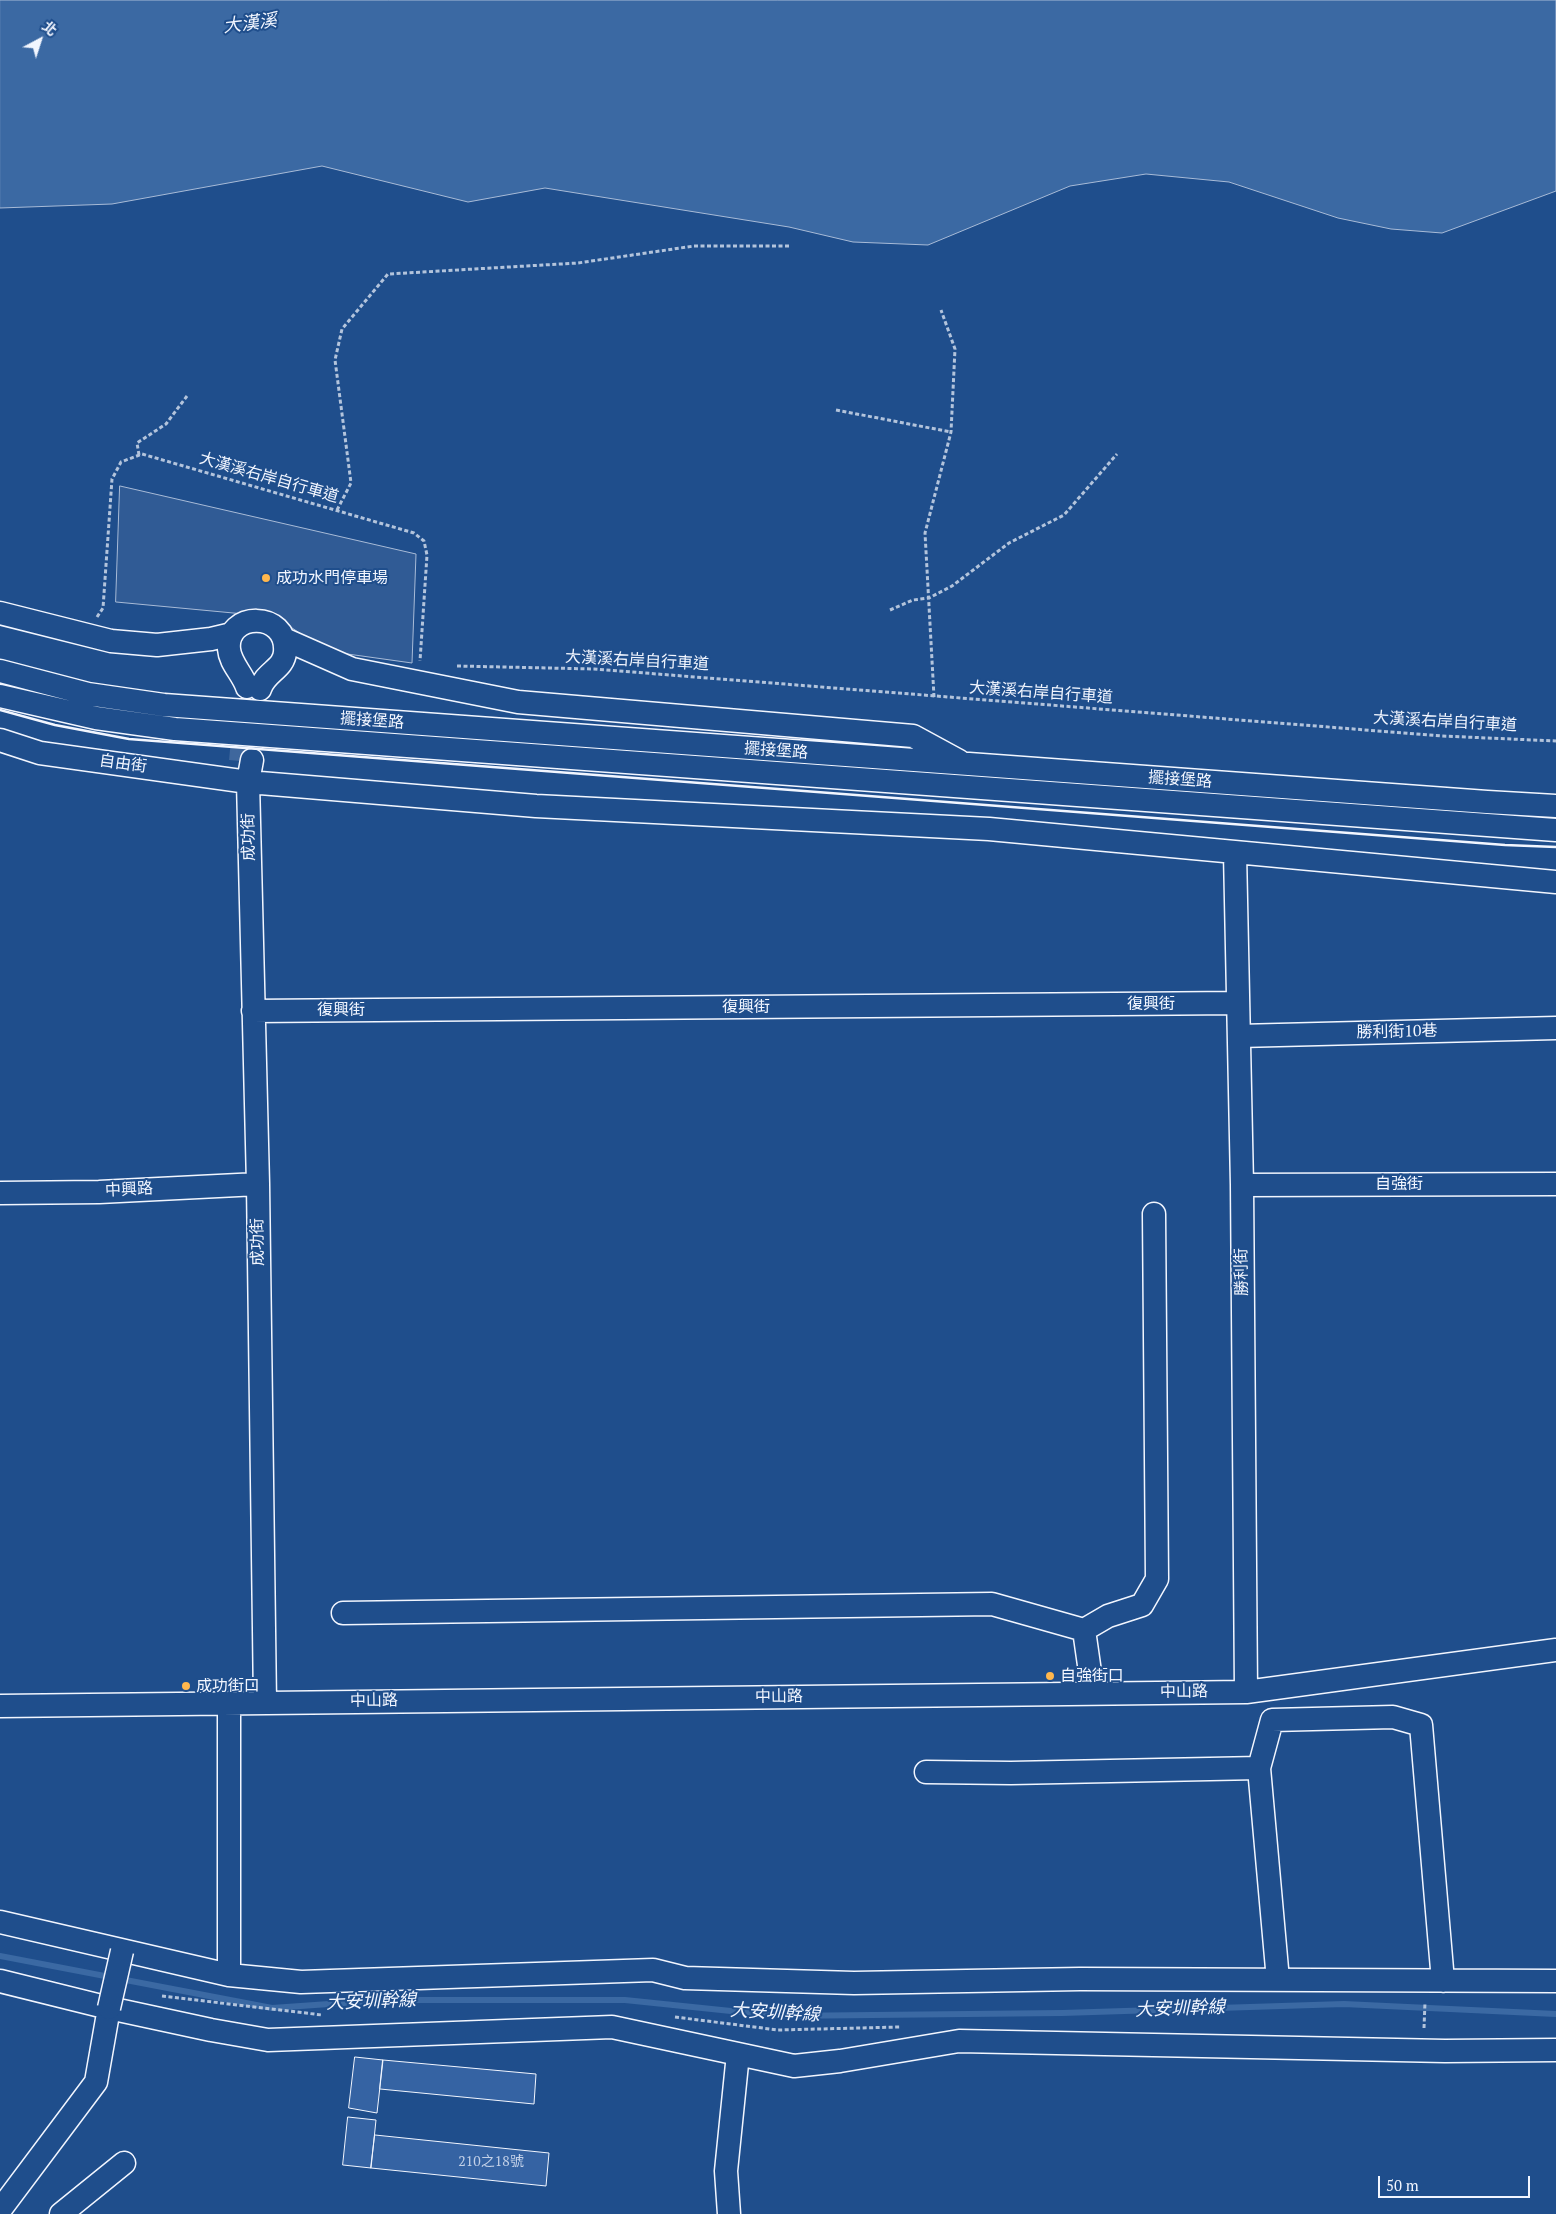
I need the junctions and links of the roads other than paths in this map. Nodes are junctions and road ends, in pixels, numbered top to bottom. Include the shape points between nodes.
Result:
1 (0, 613) edge
2 (232, 634) junction
3 (284, 639) junction
4 (0, 671) edge
5 (0, 696) edge
6 (0, 740) edge
7 (966, 765) junction
8 (247, 768) junction
9 (1556, 806) edge
10 (1556, 830) edge
11 (1235, 853) junction
12 (1556, 882) edge
13 (1238, 1003) junction
14 (253, 1011) junction
15 (1556, 1028) edge
16 (1239, 1036) junction
17 (258, 1184) junction
18 (1242, 1184) junction
19 (1556, 1184) edge
20 (0, 1193) edge
21 (1154, 1214) dead end
22 (344, 1613) dead end
23 (1084, 1630) junction
24 (1556, 1650) edge
25 (1246, 1692) junction
26 (1093, 1693) junction
27 (228, 1703) junction
28 (265, 1703) junction
29 (0, 1706) edge
30 (1259, 1768) junction
31 (926, 1772) dead end
32 (0, 1922) edge
33 (122, 1951) junction
34 (229, 1975) junction
35 (1278, 1980) junction
36 (0, 1981) edge
37 (1443, 1981) junction
38 (1556, 1981) edge
39 (109, 2008) junction
40 (1556, 2050) edge
41 (738, 2054) junction
42 (124, 2163) dead end
43 (0, 2210) edge
44 (61, 2214) edge
45 (729, 2214) edge

1 - 2 street via 111,641 157,646
2 - 3 street via 244,622 260,620 275,626
2 - 3 street via 228,647 231,661 253,688 279,666 285,654
3 - 7 street via 352,670 518,702 913,736
4 - 7 street, 擺接堡路 via 88,694 164,706
5 - 10 street, 擺接堡路 via 96,718 175,729
6 - 8 street, 自由街 via 40,753
7 - 9 street, 擺接堡路
8 - 11 street, 自由街 via 536,806 989,829
8 - 14 street, 成功街
11 - 12 street, 自由街
11 - 13 street, 勝利街
13 - 14 street, 復興街
13 - 16 street, 勝利街
14 - 17 street, 成功街
15 - 16 street, 勝利街10巷
16 - 18 street, 勝利街
17 - 20 street, 中興路
17 - 28 street, 成功街
18 - 19 street, 自強街
18 - 25 street, 勝利街
21 - 23 street via 1156,1579 1142,1605 1108,1616
22 - 23 street via 992,1604
23 - 26 street
24 - 25 street, 中山路
25 - 26 street, 中山路
26 - 28 street, 中山路
27 - 28 street, 中山路
27 - 29 street, 中山路
27 - 34 street
30 - 31 street
30 - 35 street
30 - 37 street via 1272,1720 1393,1717 1421,1725
32 - 33 street
33 - 34 street
33 - 39 street, bridge
34 - 35 street via 301,1982 653,1970 685,1978 854,1983
35 - 37 street
36 - 39 street
37 - 38 street
39 - 41 street via 268,2040 612,2027
39 - 43 street via 96,2082
40 - 41 street via 1435,2051 959,2041 794,2066
41 - 45 street via 726,2171
42 - 44 street

